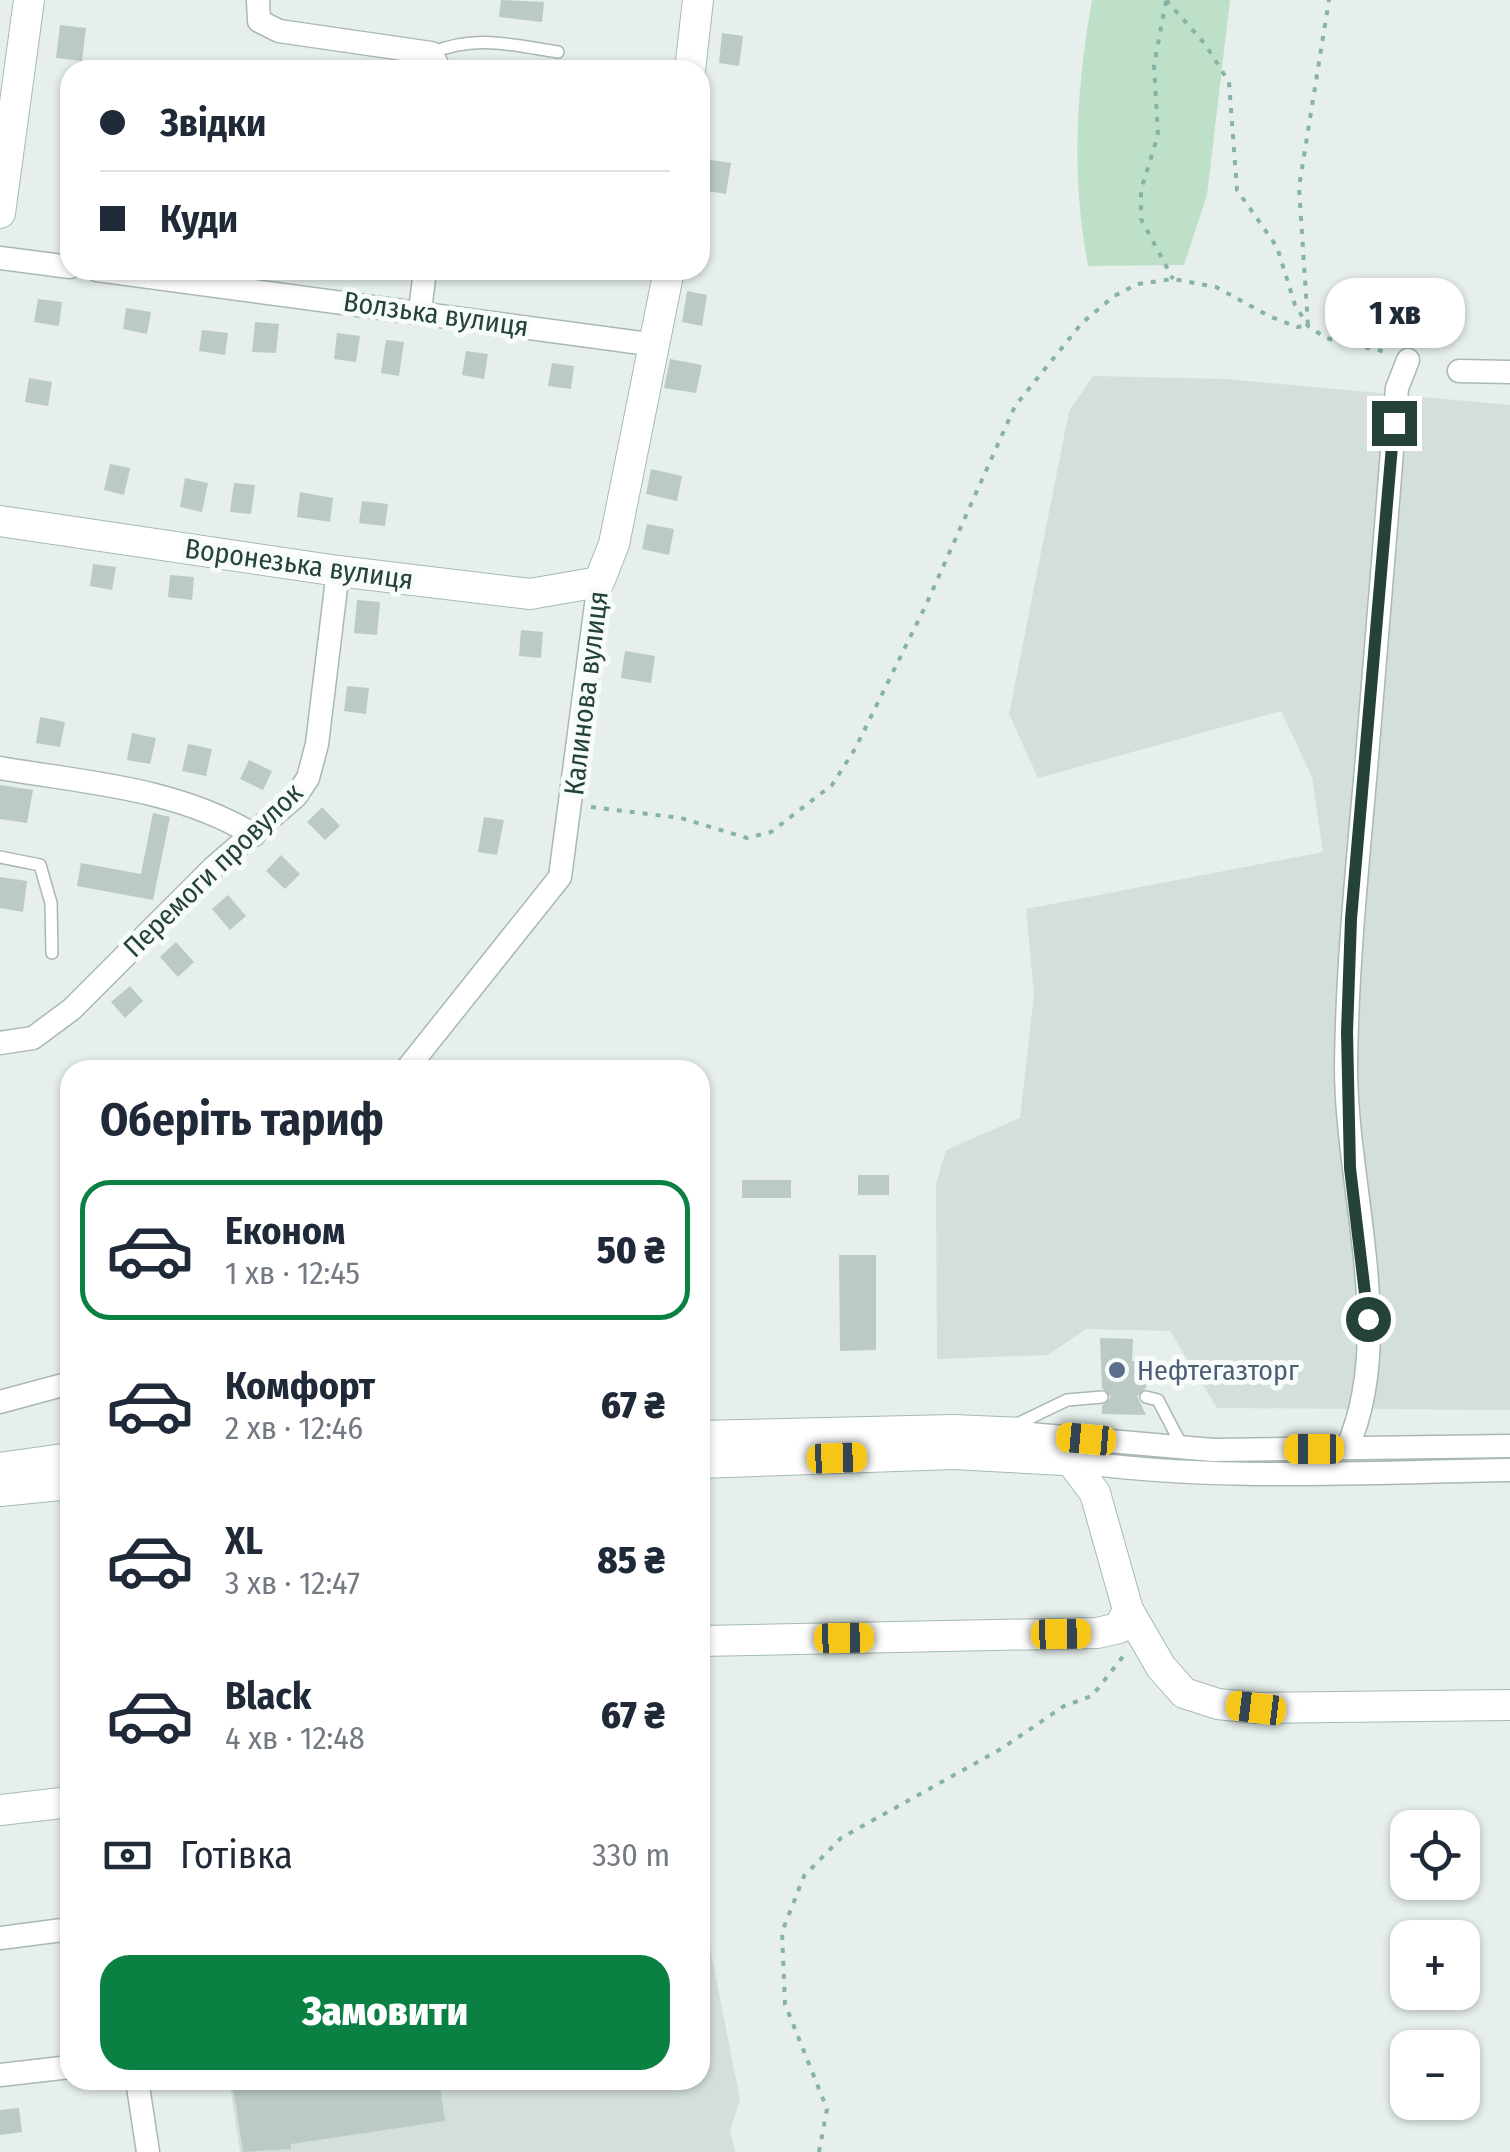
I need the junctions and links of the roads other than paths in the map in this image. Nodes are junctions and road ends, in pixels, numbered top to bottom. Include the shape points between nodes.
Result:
1 (29, 0) edge
2 (258, 0) edge
3 (698, 0) edge
4 (558, 52) dead end
5 (425, 60) edge
6 (437, 60) edge
7 (691, 60) edge
8 (2, 172) edge
9 (0, 214) edge
10 (0, 258) edge
11 (60, 266) edge
12 (175, 280) edge
13 (424, 280) edge
14 (667, 280) edge
15 (420, 312) junction
16 (656, 345) junction
17 (1408, 360) road end
18 (1459, 371) dead end
19 (1510, 372) edge
20 (0, 521) edge
21 (338, 571) junction
22 (599, 582) junction
23 (0, 768) edge
24 (254, 836) junction
25 (0, 858) edge
26 (52, 953) dead end
27 (0, 1043) edge
28 (414, 1060) edge
29 (60, 1386) edge
30 (1102, 1397) dead end
31 (1146, 1397) dead end
32 (0, 1402) edge
33 (1010, 1433) junction
34 (710, 1436) edge
35 (1510, 1446) edge
36 (1183, 1448) junction
37 (1347, 1448) junction
38 (60, 1459) edge
39 (1071, 1461) junction
40 (710, 1463) edge
41 (0, 1468) edge
42 (1510, 1470) edge
43 (60, 1485) edge
44 (0, 1490) edge
45 (1128, 1610) junction
46 (710, 1641) edge
47 (1510, 1705) edge
48 (60, 1803) edge
49 (0, 1810) edge
50 (60, 1930) edge
51 (0, 1938) edge
52 (60, 2068) edge
53 (0, 2075) edge
54 (138, 2090) edge
55 (148, 2152) edge

1 - 8 street
2 - 5 street via 258,21 279,32
3 - 7 street
4 - 6 lane via 478,40 457,42
8 - 9 street
10 - 11 street
12 - 15 street, Волзька вулиця
13 - 15 street
14 - 16 street, Калинова вулиця
15 - 16 street, Волзька вулиця
16 - 22 street, Калинова вулиця via 614,544
17 - 37 street via 1397,388 1351,919 1350,1168 1370,1356
18 - 19 street
20 - 21 street, Воронезька вулиця
21 - 22 street, Воронезька вулиця via 530,594
21 - 24 street, Перемоги провулок via 308,778
22 - 28 street, Калинова вулиця via 560,877
23 - 24 street via 169,796 218,813
24 - 27 street, Перемоги провулок via 213,868 72,1009 33,1038
25 - 26 lane via 40,864 51,904
29 - 32 street
30 - 33 lane via 1066,1400
31 - 36 lane via 1158,1400
33 - 34 street
33 - 36 street
33 - 39 street
35 - 37 street
36 - 37 street
38 - 41 street
39 - 40 street via 953,1454
39 - 42 street via 1206,1474
39 - 45 street via 1095,1493
43 - 44 street
45 - 46 street via 1119,1628 1098,1633
45 - 47 street via 1184,1693 1218,1704
48 - 49 street
50 - 51 street
52 - 53 street
54 - 55 street

